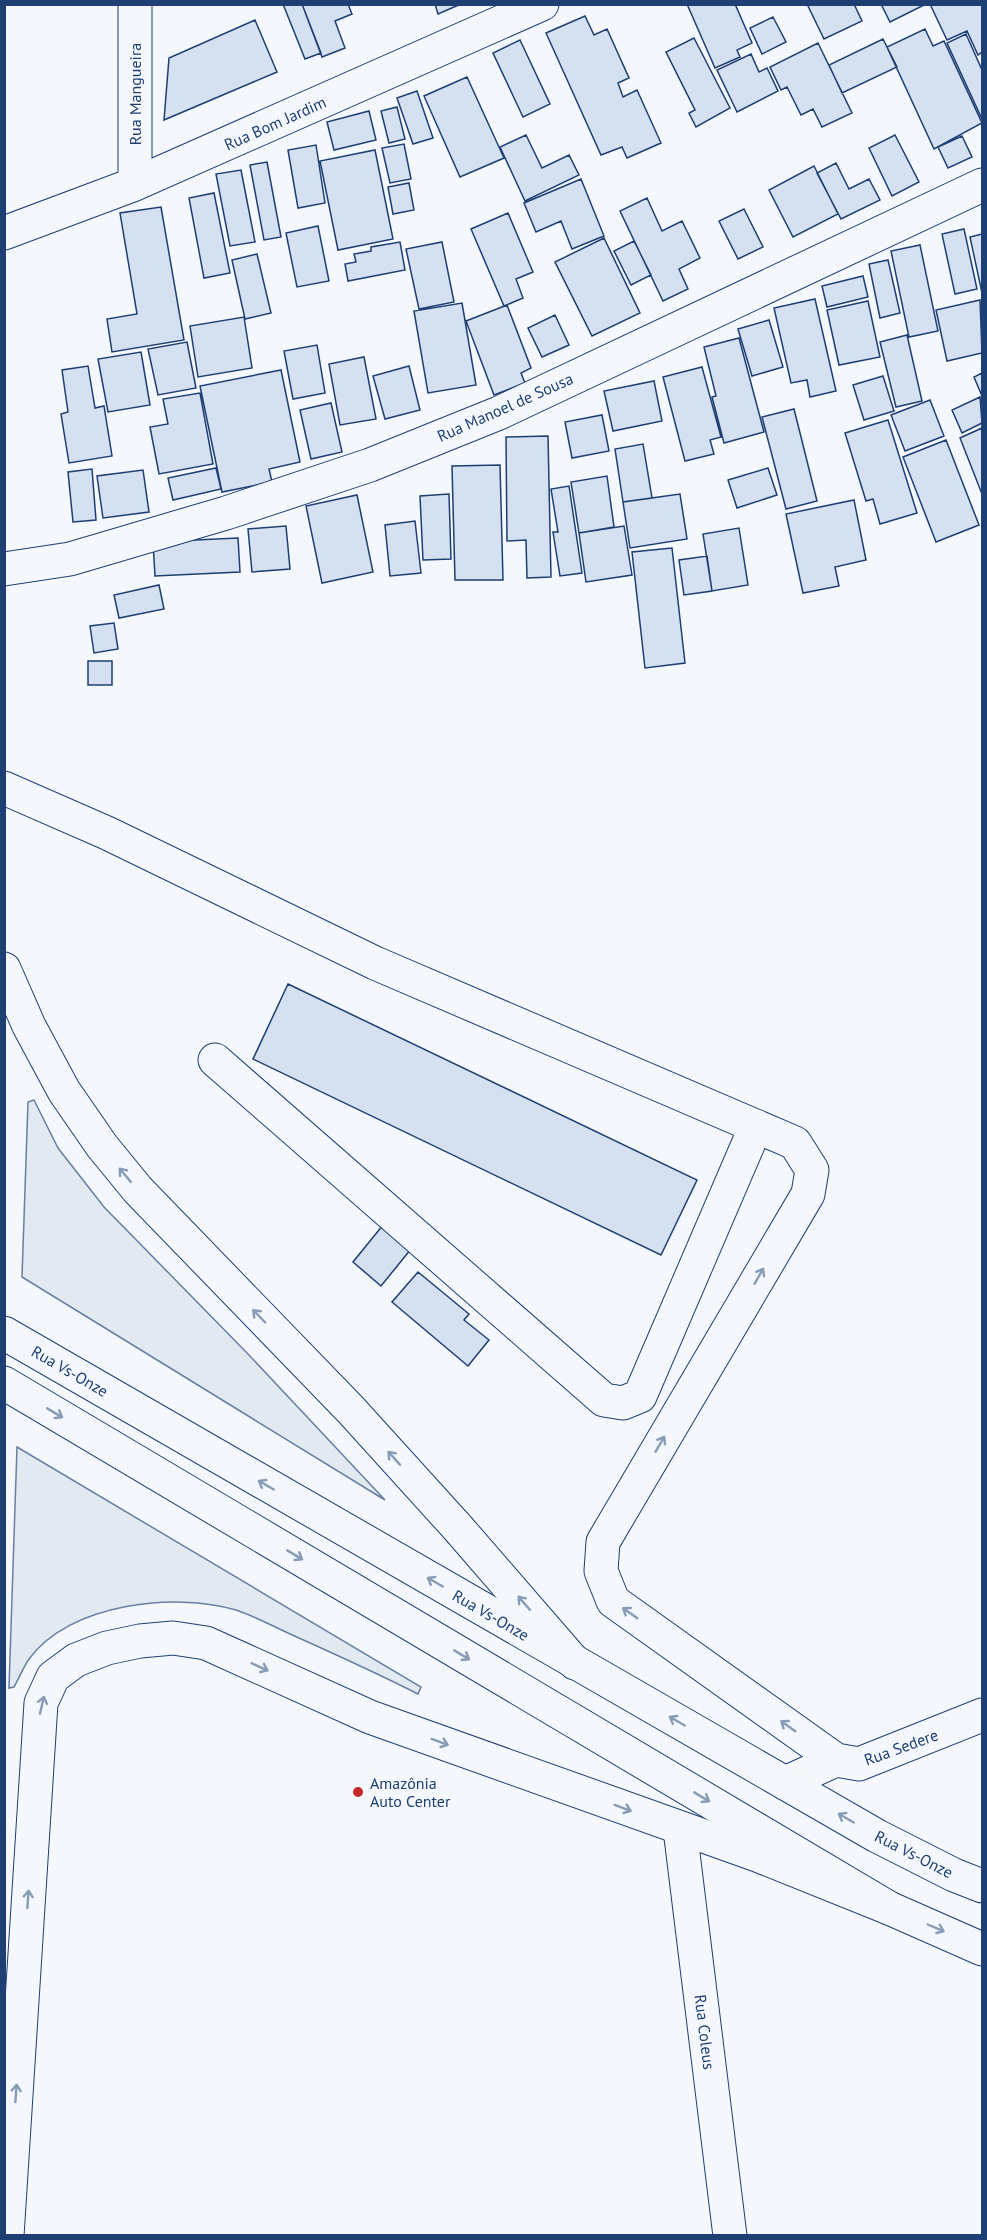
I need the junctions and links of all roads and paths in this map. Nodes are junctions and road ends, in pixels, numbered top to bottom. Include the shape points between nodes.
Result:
1 (135, 4) edge
2 (543, 4) edge
3 (135, 184) junction
4 (982, 185) edge
5 (4, 233) edge
6 (4, 569) edge
7 (4, 788) edge
8 (4, 969) edge
9 (215, 1060) dead end
10 (756, 1126) junction
11 (4, 1333) edge
12 (4, 1383) edge
13 (575, 1664) junction
14 (982, 1715) edge
15 (836, 1760) junction
16 (785, 1783) junction
17 (680, 1829) junction
18 (982, 1886) edge
19 (889, 1908) junction
20 (982, 1948) edge
21 (7, 2235) edge
22 (730, 2235) edge

1 - 3 main road, Rua Mangueira
2 - 3 main road, Rua Bom Jardim
3 - 5 main road, Rua Bom Jardim
4 - 6 main road, Rua Manoel de Sousa via 499,413 370,465 69,559
7 - 10 main road via 375,963
13 -> 8 main road via 466,1536 138,1190 102,1146 59,1081
9 - 10 main road via 604,1400 623,1403 640,1396
15 -> 10 main road via 613,1601 601,1571 603,1542 808,1194 812,1170 795,1143
13 -> 11 main road, Rua Vs-Onze
12 -> 19 main road
16 -> 13 main road, Rua Vs-Onze
14 - 15 main road, Rua Sedere via 859,1764
15 - 16 main road, Rua Sedere
18 -> 16 main road, Rua Vs-Onze via 877,1836
17 - 19 main road
21 -> 17 main road via 41,1703 53,1677 76,1660 140,1641 173,1638 207,1643 370,1717
17 - 22 main road, Rua Coleus
19 -> 20 main road

